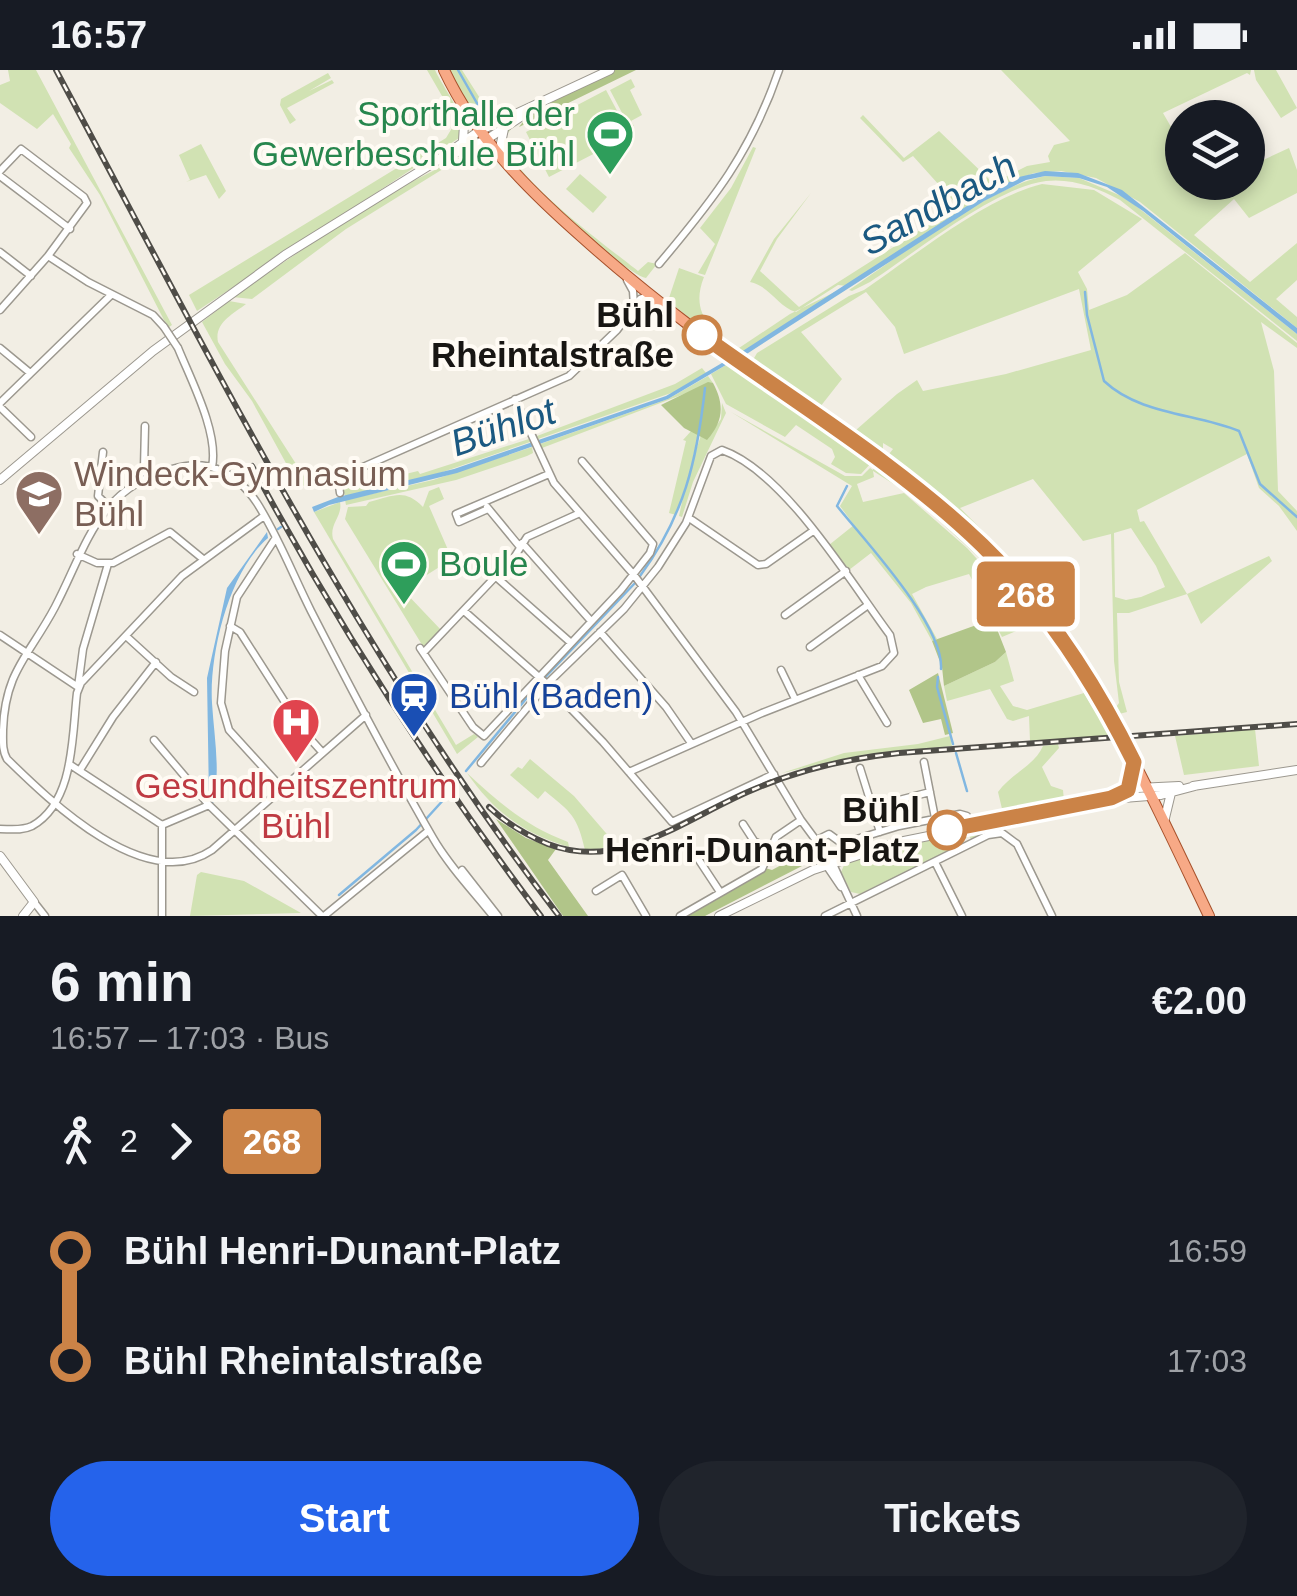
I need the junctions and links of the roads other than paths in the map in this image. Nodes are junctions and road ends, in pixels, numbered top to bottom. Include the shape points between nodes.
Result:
1 (444, 70) edge
2 (610, 70) edge
3 (780, 70) edge
4 (541, 104) junction
5 (465, 110) junction
6 (504, 129) junction
7 (482, 135) junction
8 (462, 141) junction
9 (462, 152) junction
10 (501, 159) junction
11 (438, 160) junction
12 (0, 174) edge
13 (70, 229) junction
14 (0, 252) edge
15 (48, 256) junction
16 (660, 264) dead end
17 (624, 274) junction
18 (31, 276) junction
19 (111, 295) junction
20 (650, 295) junction
21 (634, 307) junction
22 (0, 310) edge
23 (630, 316) junction
24 (0, 348) edge
25 (29, 372) junction
26 (515, 399) junction
27 (0, 405) edge
28 (145, 426) dead end
29 (32, 437) dead end
30 (103, 452) dead end
31 (582, 461) dead end
32 (212, 467) junction
33 (549, 474) junction
34 (147, 477) junction
35 (0, 480) edge
36 (340, 493) dead end
37 (109, 507) junction
38 (580, 513) junction
39 (264, 516) junction
40 (689, 520) junction
41 (813, 531) junction
42 (275, 538) junction
43 (521, 545) junction
44 (77, 554) junction
45 (204, 558) junction
46 (108, 564) junction
47 (846, 572) junction
48 (496, 576) junction
49 (638, 580) junction
50 (868, 605) junction
51 (464, 610) junction
52 (785, 615) dead end
53 (591, 621) junction
54 (230, 626) junction
55 (599, 632) junction
56 (0, 635) edge
57 (125, 635) junction
58 (570, 642) junction
59 (810, 647) dead end
60 (26, 654) junction
61 (156, 662) junction
62 (781, 670) dead end
63 (858, 675) junction
64 (542, 680) junction
65 (78, 687) junction
66 (194, 692) dead end
67 (795, 699) junction
68 (2, 702) edge
69 (366, 715) junction
70 (743, 722) junction
71 (887, 723) dead end
72 (154, 740) dead end
73 (691, 743) junction
74 (322, 752) junction
75 (924, 762) dead end
76 (1134, 762) junction
77 (68, 764) junction
78 (481, 764) dead end
79 (860, 768) dead end
80 (80, 770) junction
81 (1297, 770) edge
82 (629, 772) junction
83 (774, 774) junction
84 (1194, 786) junction
85 (281, 787) junction
86 (1128, 790) junction
87 (1149, 791) junction
88 (930, 792) junction
89 (1171, 793) junction
90 (1111, 798) junction
91 (53, 804) junction
92 (209, 806) junction
93 (872, 807) junction
94 (935, 818) junction
95 (801, 820) junction
96 (1004, 820) junction
97 (1164, 822) junction
98 (162, 824) junction
99 (742, 824) dead end
100 (426, 825) junction
101 (969, 826) junction
102 (0, 829) edge
103 (235, 829) junction
104 (880, 832) junction
105 (1002, 833) junction
106 (815, 841) junction
107 (691, 848) dead end
108 (771, 850) junction
109 (0, 856) edge
110 (162, 860) junction
111 (935, 862) junction
112 (828, 863) junction
113 (596, 891) dead end
114 (720, 892) junction
115 (34, 902) junction
116 (851, 904) junction
117 (323, 914) edge
118 (23, 916) edge
119 (45, 916) edge
120 (162, 916) edge
121 (495, 916) edge
122 (646, 916) edge
123 (680, 916) edge
124 (718, 916) edge
125 (825, 916) edge
126 (857, 916) edge
127 (962, 916) edge
128 (1052, 916) edge
129 (1209, 916) edge

1 - 5 main road
2 - 4 street
3 - 16 street via 732,173
4 - 6 street
4 - 7 street
5 - 7 main road
5 - 8 street
6 - 7 street
6 - 10 street
7 - 8 street
7 - 9 street
7 - 10 main road
8 - 11 street
9 - 10 street
9 - 11 street
10 - 17 main road
11 - 35 street via 215,304
12 - 13 street
12 - 13 street via 22,149 84,197 84,210
13 - 15 street
14 - 18 street
15 - 18 street
15 - 19 street
17 - 20 main road
17 - 21 street
18 - 22 street
19 - 25 street
19 - 32 street, bridge via 144,310 178,348 202,409
20 - 21 street
20 - 23 street
20 - 76 main road via 906,481 986,548 1079,664
21 - 23 street
23 - 26 street via 576,372
24 - 25 street
25 - 27 street
26 - 33 street
26 - 36 street via 338,478
27 - 29 street
28 - 34 street
30 - 37 street via 98,496
31 - 49 street via 652,540
32 - 34 street via 182,466
32 - 39 street via 242,485
33 - 38 street
33 - 43 street via 486,506
34 - 37 street
37 - 44 street
38 - 43 street
38 - 49 street
39 - 42 street
39 - 45 street
40 - 41 street via 758,565
40 - 41 street via 713,453 722,450 750,464
40 - 49 street
41 - 47 street
42 - 54 street via 240,591
42 - 69 street
43 - 48 street
43 - 53 street
44 - 46 street
44 - 60 street
45 - 46 street via 170,532
45 - 57 street
46 - 65 street
47 - 50 street
47 - 52 street
48 - 51 street
48 - 58 street
49 - 53 street
49 - 55 street
49 - 70 street
50 - 59 street
50 - 63 street via 895,649 886,663
51 - 64 street
51 - 64 street via 422,651 484,736
53 - 58 street
54 - 74 street
54 - 85 street via 222,717
55 - 64 street
55 - 73 street
56 - 60 street
57 - 61 street
57 - 65 street
58 - 64 street
60 - 65 street
60 - 68 street
61 - 66 street
61 - 80 street
62 - 67 street
63 - 67 street
63 - 71 street
64 - 78 street
64 - 82 street
65 - 77 street
67 - 70 street
68 - 91 street via 4,754
69 - 74 street
69 - 100 street
70 - 73 street
70 - 83 street
72 - 92 street
73 - 82 street
74 - 85 street
75 - 88 street
76 - 86 street
76 - 87 main road
77 - 80 street
77 - 91 street
79 - 93 street
80 - 98 street
81 - 84 street
82 - 83 street via 672,822
83 - 95 street
84 - 87 street
84 - 89 street
85 - 103 street
86 - 87 street
86 - 90 street
87 - 89 street
87 - 90 street
87 - 97 main road
88 - 93 street
88 - 94 street
89 - 97 street
90 - 96 street
91 - 102 street via 28,828
91 - 110 street via 106,841
92 - 98 street
92 - 103 street
93 - 104 street
94 - 101 street via 964,814
94 - 104 street
95 - 106 street
95 - 108 street via 780,833
96 - 101 street
96 - 105 street
97 - 129 main road
98 - 110 street
99 - 108 street via 754,842
100 - 117 street
100 - 121 street
101 - 112 street
103 - 110 street via 197,857
103 - 117 street
104 - 106 street via 842,842 829,834
105 - 111 street
105 - 128 street via 1017,844
106 - 112 street
107 - 114 street
108 - 114 street via 762,869
109 - 115 street
110 - 120 street
111 - 116 street
111 - 127 street
112 - 116 street
112 - 124 street
113 - 122 street via 622,875
114 - 123 street
115 - 118 street
115 - 119 street
116 - 125 street
116 - 126 street

